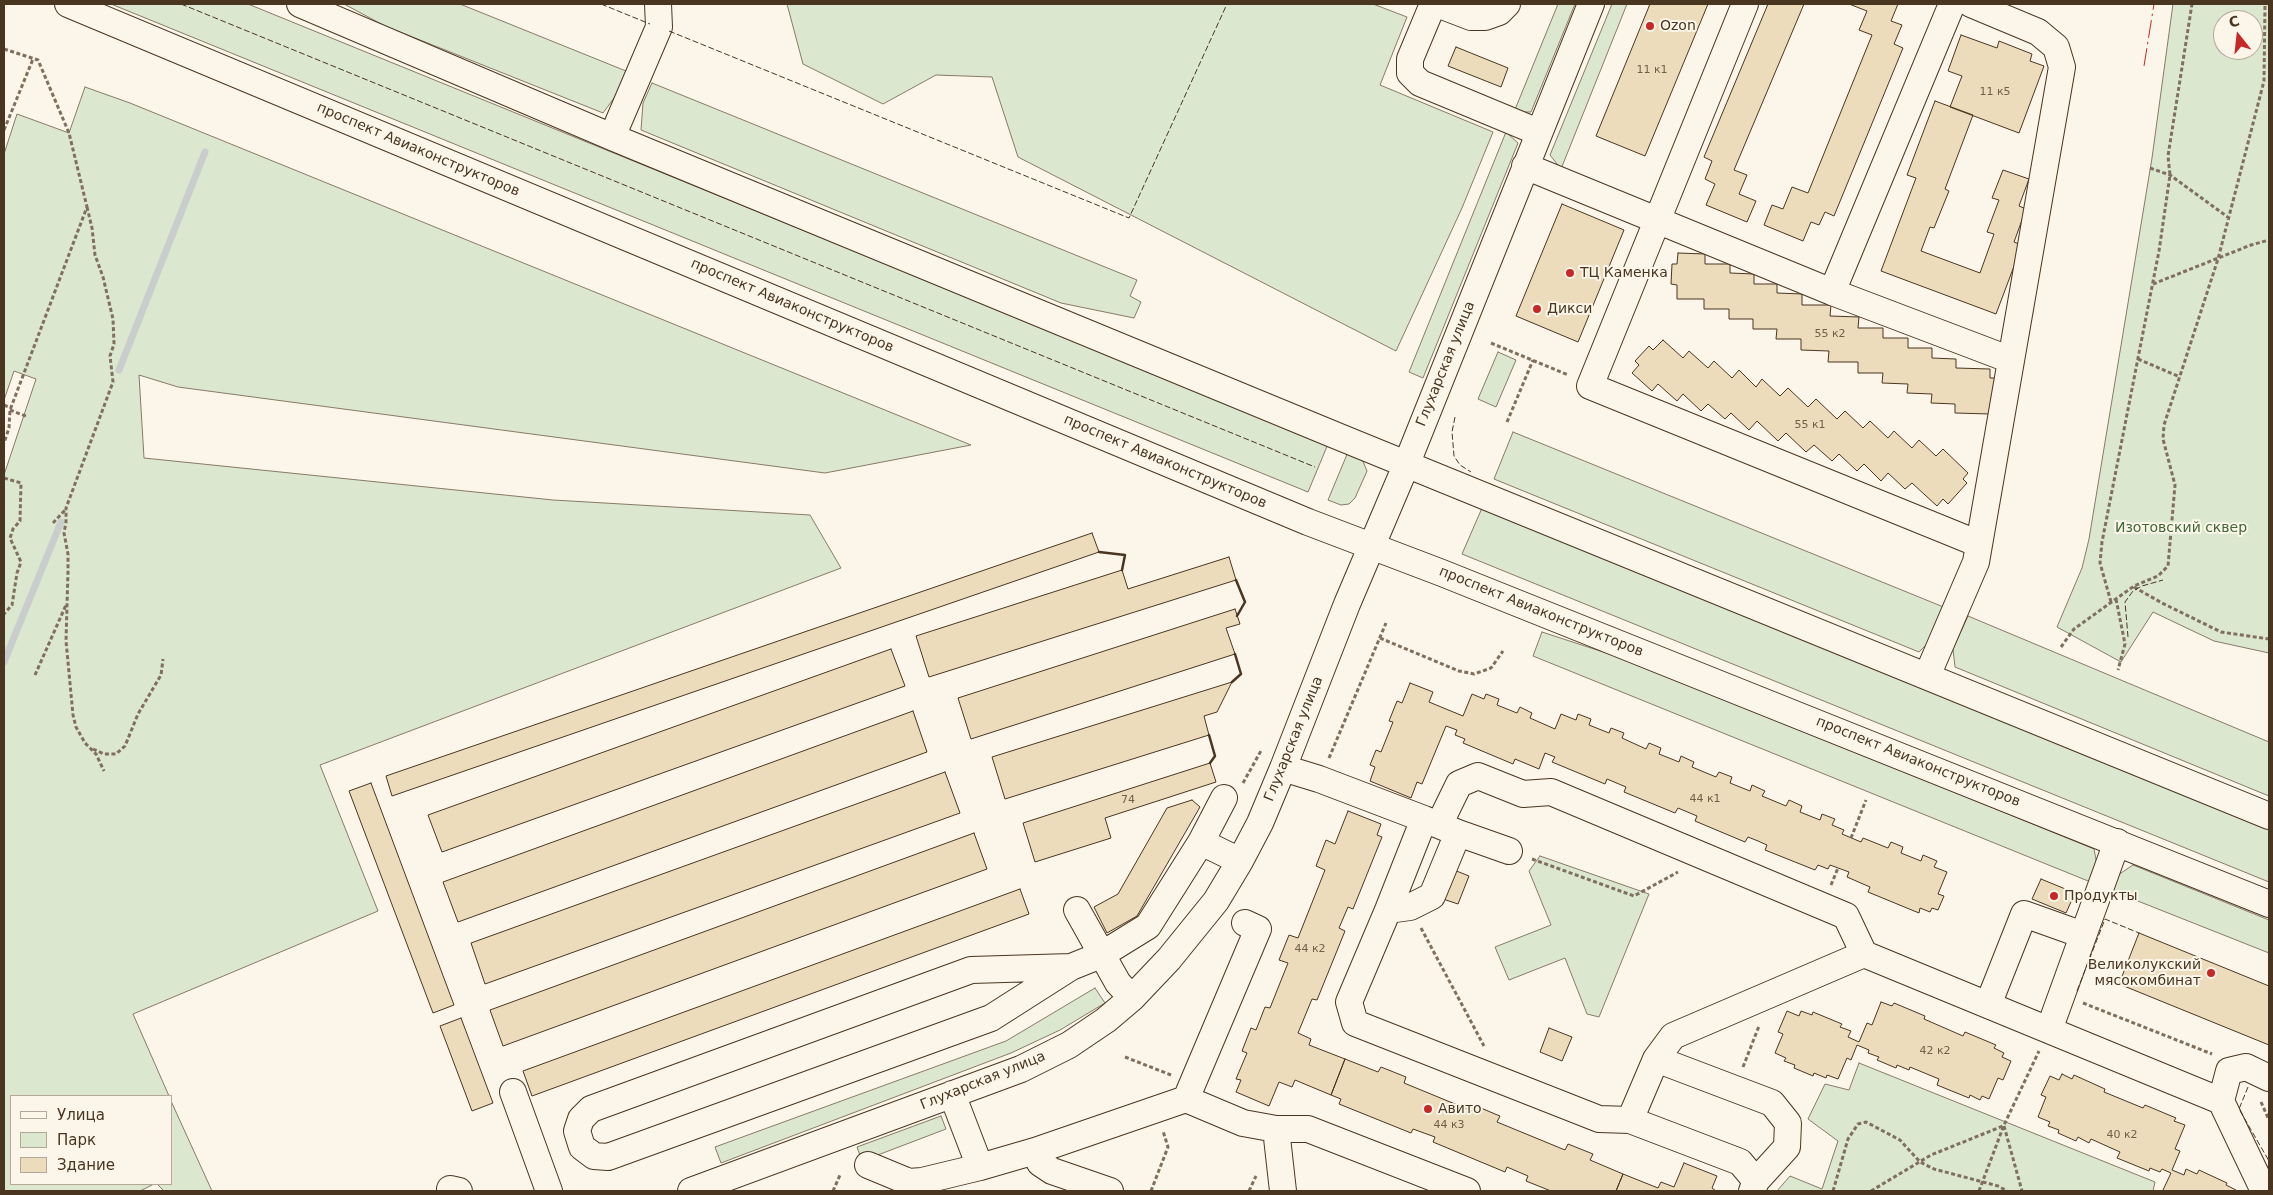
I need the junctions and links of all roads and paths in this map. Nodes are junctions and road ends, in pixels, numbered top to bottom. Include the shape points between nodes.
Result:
1 (68, 4) edge
2 (300, 4) edge
3 (658, 4) edge
4 (1433, 4) edge
5 (1437, 4) edge
6 (1507, 4) edge
7 (1591, 4) edge
8 (1744, 4) edge
9 (1952, 4) edge
10 (1971, 4) edge
11 (2192, 4) edge
12 (2265, 4) edge
13 (4, 49) edge
14 (33, 59) junction
15 (4, 130) edge
16 (1538, 132) junction
17 (612, 137) junction
18 (1525, 166) junction
19 (2150, 168) dead end
20 (2170, 175) junction
21 (87, 207) junction
22 (2229, 218) junction
23 (1656, 221) junction
24 (2269, 240) edge
25 (2218, 259) junction
26 (2153, 284) junction
27 (1832, 292) junction
28 (1491, 343) dead end
29 (2138, 359) junction
30 (1533, 360) junction
31 (2011, 360) junction
32 (2180, 376) junction
33 (1574, 377) dead end
34 (4, 405) edge
35 (10, 409) junction
36 (28, 417) dead end
37 (1507, 422) dead end
38 (4, 443) edge
39 (1407, 464) junction
40 (4, 478) edge
41 (66, 508) junction
42 (53, 523) dead end
43 (1980, 544) junction
44 (1371, 545) junction
45 (2134, 586) junction
46 (2116, 599) junction
47 (2111, 602) junction
48 (67, 603) junction
49 (4, 614) edge
50 (1386, 623) dead end
51 (1380, 638) junction
52 (2269, 639) edge
53 (2061, 647) dead end
54 (1503, 651) dead end
55 (163, 659) dead end
56 (2118, 670) dead end
57 (35, 675) dead end
58 (1927, 676) junction
59 (1264, 746) dead end
60 (90, 748) junction
61 (1283, 768) junction
62 (104, 771) dead end
63 (1320, 779) junction
64 (1224, 798) joint
65 (1866, 800) dead end
66 (2269, 816) edge
67 (1440, 826) junction
68 (1851, 838) dead end
69 (1202, 842) junction
70 (2117, 842) junction
71 (1509, 851) joint
72 (1704, 856) junction
73 (1240, 861) junction
74 (2269, 904) edge
75 (1399, 909) junction
76 (1077, 910) dead end
77 (1245, 922) dead end
78 (2083, 935) junction
79 (1864, 954) junction
80 (1101, 955) junction
81 (1071, 967) junction
82 (1773, 993) junction
83 (2062, 995) junction
84 (1132, 998) junction
85 (1988, 1005) junction
86 (2049, 1030) junction
87 (1125, 1057) dead end
88 (1656, 1058) junction
89 (2246, 1067) junction
90 (2269, 1078) edge
91 (1502, 1081) junction
92 (1734, 1088) junction
93 (513, 1092) dead end
94 (1190, 1092) junction
95 (952, 1094) junction
96 (2221, 1101) junction
97 (1157, 1109) junction
98 (1630, 1120) junction
99 (2004, 1125) junction
100 (1276, 1130) junction
101 (1035, 1151) junction
102 (1920, 1162) junction
103 (868, 1164) dead end
104 (980, 1167) junction
105 (840, 1175) dead end
106 (1984, 1182) junction
107 (1754, 1186) edge
108 (1980, 1190) edge
109 (548, 1191) edge
110 (690, 1191) edge
111 (833, 1191) edge
112 (1110, 1191) edge
113 (1151, 1191) edge
114 (1283, 1191) edge
115 (1467, 1191) edge
116 (1833, 1191) edge
117 (1870, 1191) edge
118 (2007, 1191) edge
119 (2022, 1191) edge
120 (2264, 1191) edge

1 - 44 street, проспект Авиаконструкторов via 1289,514
2 - 17 street
3 - 17 street via 659,27
4 - 16 street via 1410,59 1410,73 1420,83
5 - 6 street via 1471,18 1499,12
7 - 16 street, Глухарская улица
8 - 23 street
9 - 27 street
10 - 31 street via 2038,32 2056,47 2062,67
11 - 20 path via 2168,156
12 - 22 path via 2264,81
13 - 14 path
14 - 15 path
14 - 21 path via 38,60 69,133
16 - 18 street, Глухарская улица
17 - 39 street
18 - 23 street
18 - 39 street, Глухарская улица
19 - 20 path
20 - 22 path
20 - 26 path
21 - 35 path
21 - 41 path via 95,255 113,319 114,344 110,356 114,382
22 - 25 path
23 - 27 street
23 - 43 street via 1590,386
24 - 25 path
25 - 26 path
25 - 32 path
26 - 29 path
27 - 31 street
28 - 30 path
29 - 32 path
29 - 47 path via 2102,542 2100,564
30 - 33 path
30 - 37 path
31 - 43 street
32 - 45 path via 2162,439 2174,485 2168,566 2158,576
34 - 35 path
35 - 36 path
35 - 38 path
39 - 44 street, Глухарская улица
39 - 58 street
40 - 49 path via 21,483 20,521 12,529 10,538 21,562 12,605
41 - 42 path
41 - 48 path
43 - 58 street via 1976,562
44 - 61 street, Глухарская улица
44 - 70 street, проспект Авиаконструкторов
45 - 46 path
45 - 52 path via 2221,632
46 - 47 path
46 - 56 path via 2125,644
47 - 53 path via 2074,629
48 - 57 path
48 - 60 path via 66,641 73,715 80,735
50 - 51 path
51 - 54 path via 1459,671 1474,674 1491,668
51 - 63 path
55 - 60 path via 161,676 138,714 126,746 116,754 104,754
58 - 66 street
59 - 64 path via 1240,788
60 - 62 path
61 - 63 street
61 - 73 street, Глухарская улица via 1260,824
63 - 67 street
64 - 69 street
65 - 68 path
67 - 71 street
67 - 72 street via 1459,784 1478,776 1523,794 1551,792
67 - 75 street
67 - 75 street via 1432,896
69 - 73 street
69 - 80 street via 1148,926
70 - 74 street, проспект Авиаконструкторов
70 - 78 street
71 - 72 path via 1634,896
72 - 79 street via 1846,916
73 - 84 street, Глухарская улица via 1216,901
75 - 91 path
75 - 91 street via 1349,1002 1355,1023
76 - 80 street
77 - 94 street via 1258,929
78 - 83 street
78 - 85 street via 2024,914
79 - 82 street
79 - 85 street
80 - 81 street
80 - 84 street via 1118,983
81 - 81 street via 991,1018 608,1157 594,1156 582,1147 577,1131 581,1119 592,1109 619,1099 971,970
82 - 88 street via 1673,1036
82 - 92 path
83 - 86 street
83 - 89 path
84 - 95 street, Глухарская улица via 1069,1045 1020,1069
85 - 86 street
86 - 96 street
86 - 99 path
87 - 94 path
88 - 92 street
88 - 98 street
89 - 90 street
89 - 96 street via 2228,1071
91 - 98 street via 1599,1119
92 - 107 street via 1772,1103 1788,1123 1787,1147
93 - 109 street
94 - 97 street
94 - 100 street via 1243,1123
95 - 104 street
95 - 110 street, Глухарская улица
96 - 120 street
97 - 101 street
97 - 113 path via 1168,1147
98 - 107 street via 1740,1162
99 - 102 path
99 - 106 path
99 - 119 path
100 - 114 street
100 - 115 street via 1308,1129
101 - 104 street
101 - 112 street via 1040,1163 1052,1171
102 - 106 path via 1934,1169
102 - 116 path via 1900,1140 1866,1122 1858,1124 1848,1140
102 - 117 path
103 - 104 street via 909,1182
105 - 111 path
106 - 108 path
106 - 118 path

